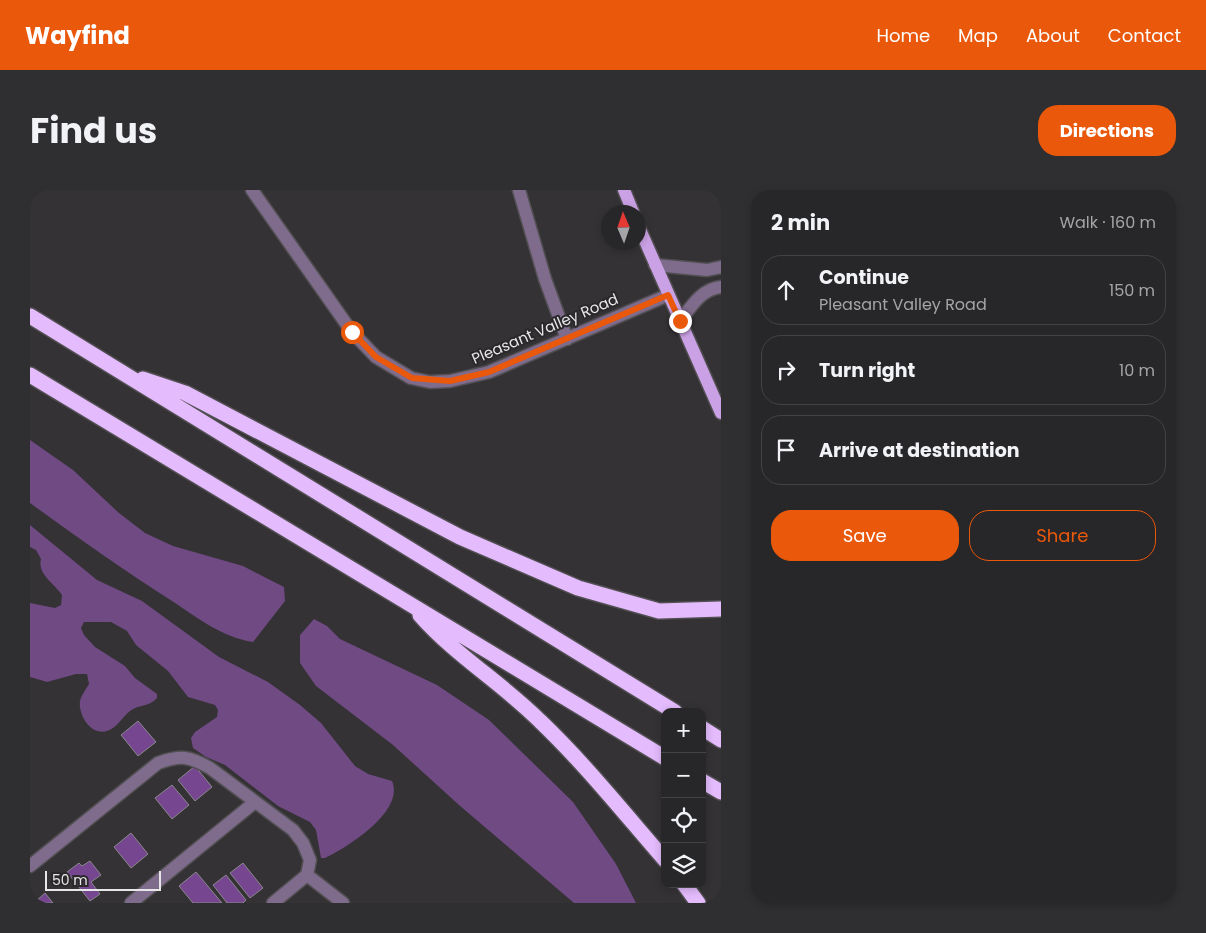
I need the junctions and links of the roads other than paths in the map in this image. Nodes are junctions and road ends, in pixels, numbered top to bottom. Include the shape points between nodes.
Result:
1 (252, 190) edge
2 (518, 190) edge
3 (624, 190) edge
4 (630, 205) edge
5 (646, 244) edge
6 (655, 265) junction
7 (721, 267) edge
8 (721, 287) edge
9 (668, 295) junction
10 (30, 316) edge
11 (680, 321) junction
12 (567, 339) junction
13 (120, 372) junction
14 (30, 375) edge
15 (721, 413) edge
16 (411, 604) junction
17 (721, 609) edge
18 (668, 708) edge
19 (706, 731) edge
20 (721, 740) edge
21 (661, 756) edge
22 (706, 783) edge
23 (721, 792) edge
24 (255, 802) junction
25 (661, 855) edge
26 (30, 866) edge
27 (307, 876) junction
28 (687, 888) edge
29 (131, 903) edge
30 (273, 903) edge
31 (344, 903) edge
32 (698, 903) edge

1 - 12 street, Pleasant Valley Road via 352,332 376,357 412,378 437,382 468,378
2 - 12 street
3 - 4 main road
5 - 6 main road
6 - 7 street via 707,270
6 - 9 main road
8 - 11 street via 712,288 700,296
9 - 11 main road
9 - 12 street, Pleasant Valley Road
10 - 13 highway
11 - 15 main road
13 - 17 highway via 185,393 460,537 578,588 660,611
13 - 18 highway
14 - 16 highway
16 - 21 highway
16 - 25 highway via 440,638 540,720
19 - 20 highway
22 - 23 highway
24 - 26 street via 196,760 177,756 158,763
24 - 27 street via 293,830 303,844 310,860
24 - 29 street
27 - 30 street
27 - 31 street
28 - 32 highway

